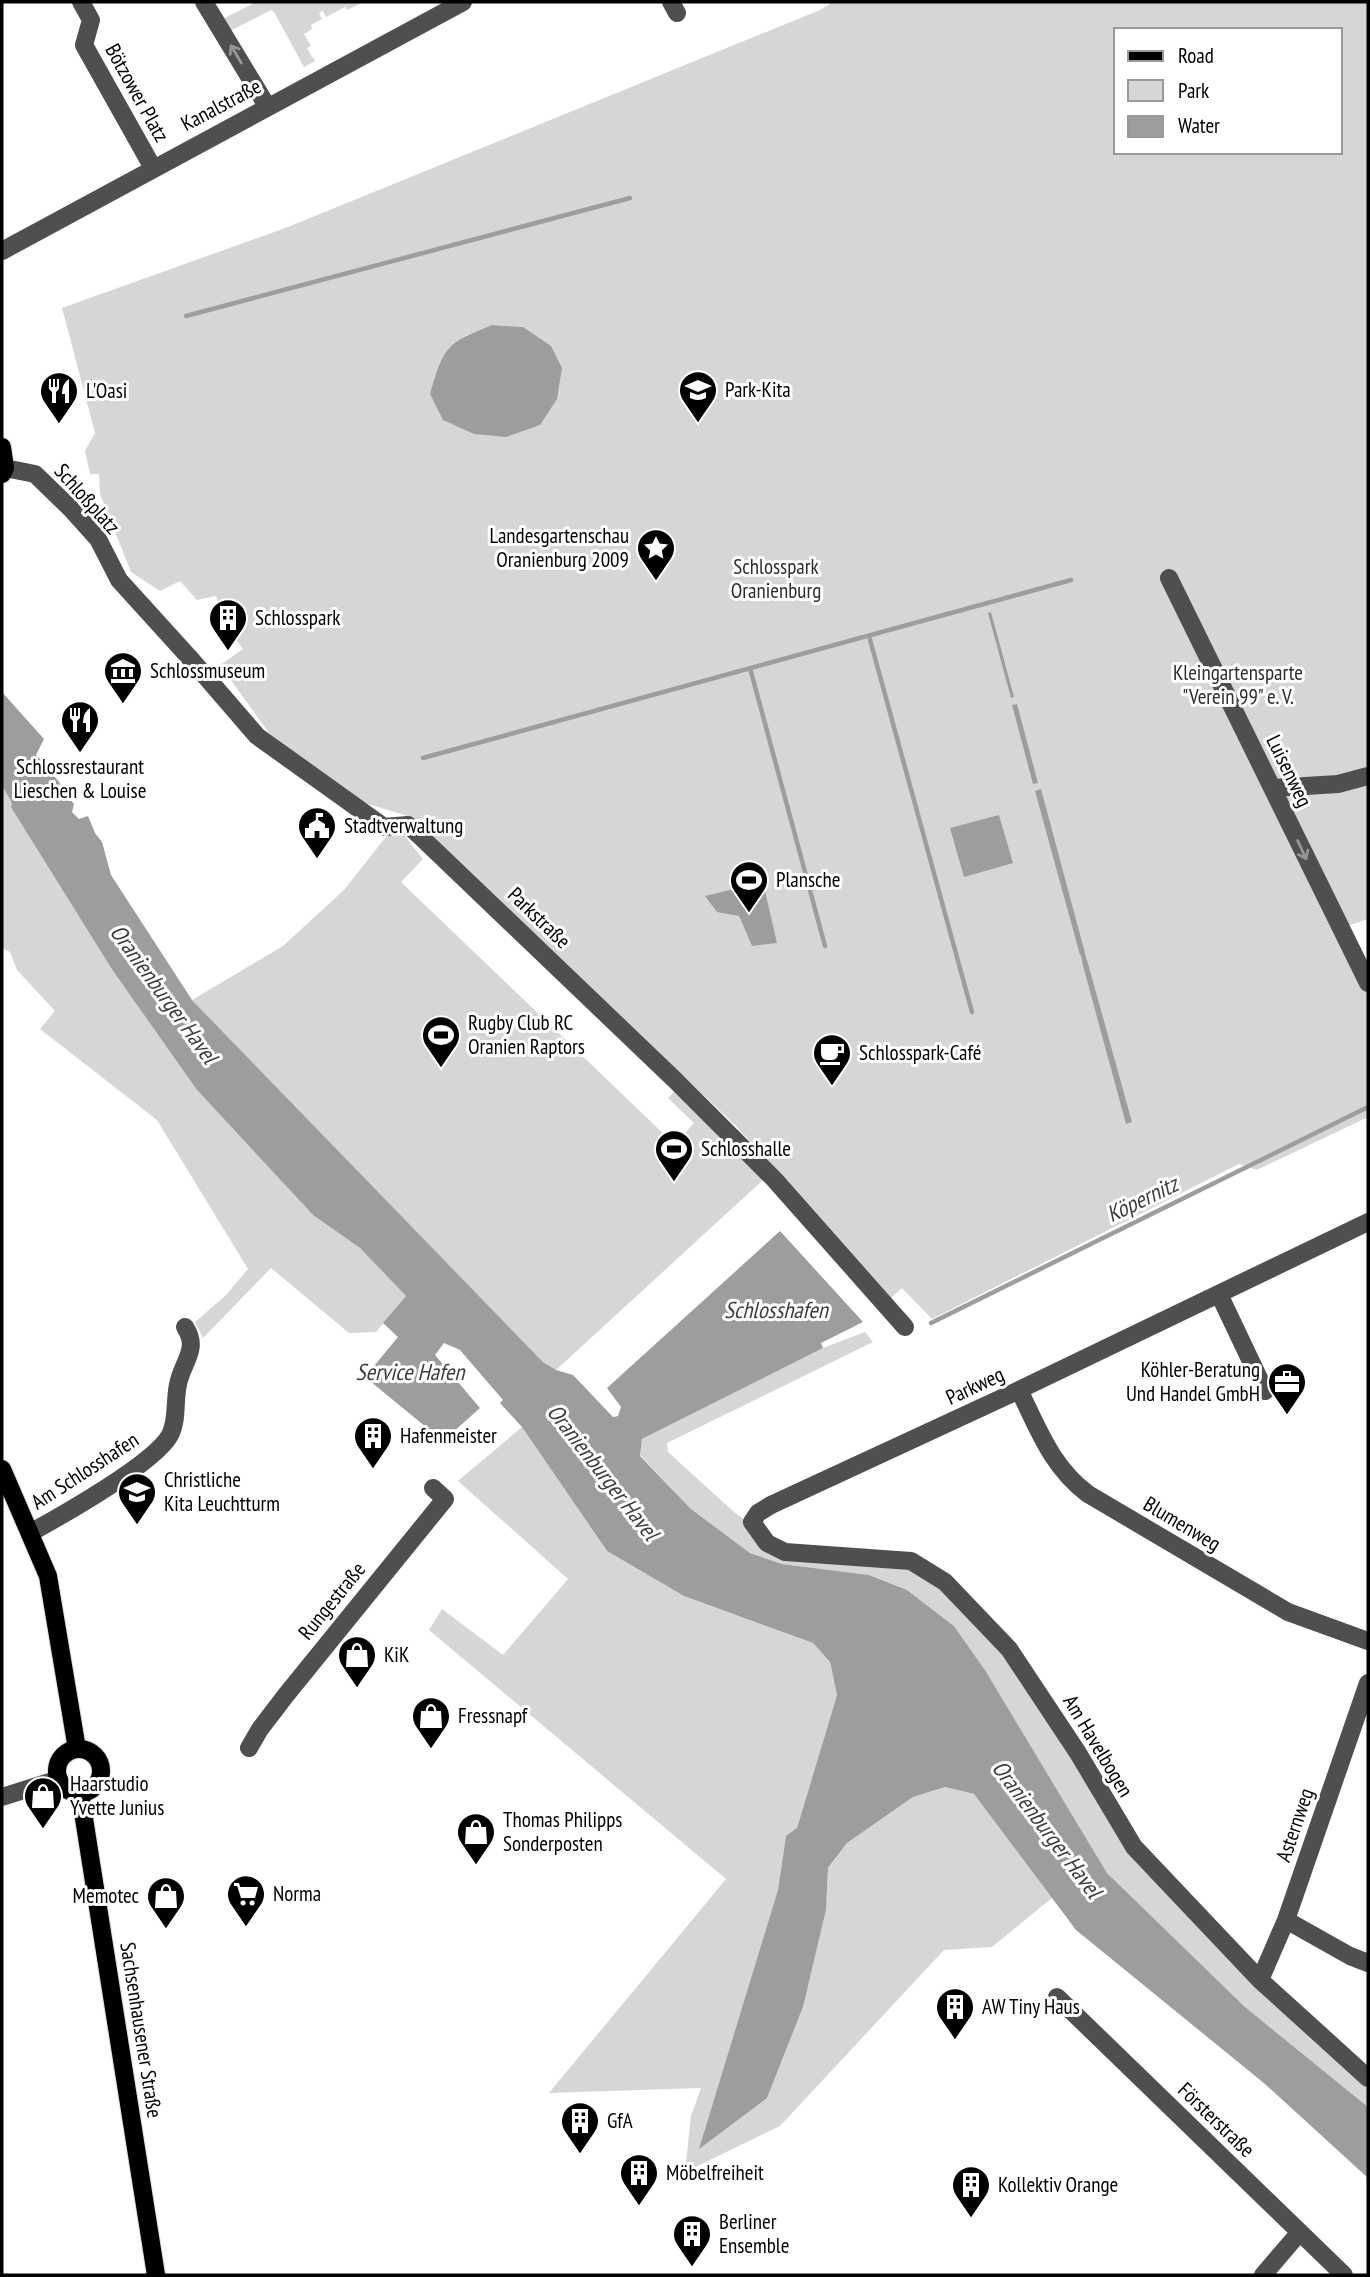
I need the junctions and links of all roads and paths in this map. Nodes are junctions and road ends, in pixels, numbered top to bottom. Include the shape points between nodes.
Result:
1 (81, 2) edge
2 (204, 2) edge
3 (463, 2) edge
4 (267, 106) junction
5 (153, 168) junction
6 (2, 251) edge
7 (2, 447) edge
8 (3, 471) edge
9 (1169, 578) dead end
10 (119, 580) joint
11 (1368, 776) edge
12 (1273, 789) junction
13 (1368, 983) edge
14 (1368, 1222) edge
15 (1219, 1294) junction
16 (185, 1327) dead end
17 (905, 1327) dead end
18 (1020, 1390) junction
19 (1265, 1391) dead end
20 (2, 1469) edge
21 (433, 1488) dead end
22 (752, 1522) joint
23 (30, 1533) junction
24 (1368, 1640) edge
25 (1368, 1683) edge
26 (249, 1748) dead end
27 (77, 1749) junction
28 (59, 1779) junction
29 (80, 1793) junction
30 (2, 1797) edge
31 (1286, 1920) junction
32 (1368, 1963) edge
33 (1260, 1980) junction
34 (1057, 1997) dead end
35 (1368, 2078) edge
36 (1300, 2232) junction
37 (156, 2275) edge
38 (1263, 2275) edge
39 (1344, 2275) edge

1 - 5 street, Bötzower Platz via 91,20 84,45
4 -> 2 street
3 - 4 street, Kanalstraße
4 - 5 street, Kanalstraße
5 - 6 street, Kanalstraße
7 - 8 main road, Schloßplatz
8 - 10 street, Schloßplatz via 35,474 97,539
9 - 12 street, Luisenweg
10 - 17 street, Parkstraße via 257,736 384,827 408,825 423,839 758,1163
11 - 12 street via 1338,784
12 -> 13 street, Luisenweg
14 - 15 street, Parkweg
15 - 18 street, Parkweg
15 - 19 street
16 - 23 street, Am Schlosshafen via 192,1348 175,1395 172,1433 163,1445
18 - 22 street, Parkweg via 771,1505
18 - 24 street, Blumenweg via 1055,1461 1088,1494 1288,1612
20 - 23 main road
21 - 26 street, Rungestraße via 445,1499 286,1695
22 - 33 street, Am Havelbogen via 767,1543 785,1552 911,1561 945,1582 1009,1649 1135,1847
23 - 27 main road via 48,1576
25 - 31 street, Asternweg
27 - 28 main road via 60,1760
27 - 29 main road via 95,1757 100,1772 92,1788
28 - 29 main road via 67,1790
28 - 30 street
29 - 37 main road, Sachsenhausener Straße
31 - 32 street
31 - 33 street, Asternweg
33 - 35 street, Am Havelbogen
34 - 36 street, Försterstraße
36 - 38 street
36 - 39 street, Försterstraße

